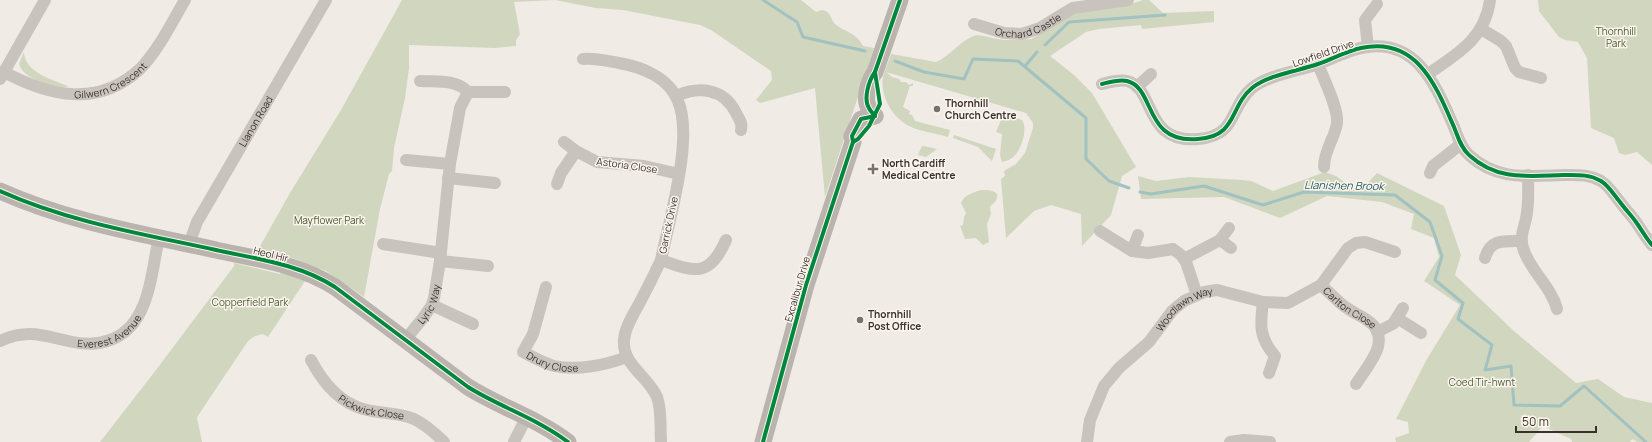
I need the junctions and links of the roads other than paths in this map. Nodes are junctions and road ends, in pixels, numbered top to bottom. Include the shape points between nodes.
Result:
1 (45, 0) edge
2 (185, 0) edge
3 (326, 0) edge
4 (900, 0) edge
5 (1128, 0) edge
6 (1490, 0) edge
7 (1377, 4) dead end
8 (974, 24) dead end
9 (1481, 29) junction
10 (1368, 47) junction
11 (583, 59) dead end
12 (1318, 64) junction
13 (1151, 74) dead end
14 (1428, 74) junction
15 (2, 76) edge
16 (1541, 78) dead end
17 (420, 82) dead end
18 (1102, 84) dead end
19 (1137, 87) junction
20 (468, 92) junction
21 (506, 92) dead end
22 (676, 96) junction
23 (741, 130) dead end
24 (564, 142) dead end
25 (1461, 144) junction
26 (576, 151) junction
27 (406, 160) dead end
28 (450, 164) junction
29 (1324, 167) dead end
30 (1430, 173) dead end
31 (679, 174) junction
32 (1528, 175) junction
33 (448, 178) junction
34 (495, 183) dead end
35 (557, 184) dead end
36 (0, 191) edge
37 (1229, 228) dead end
38 (1100, 231) dead end
39 (1138, 235) dead end
40 (159, 238) junction
41 (726, 240) dead end
42 (1220, 240) junction
43 (1521, 241) junction
44 (189, 244) junction
45 (383, 244) dead end
46 (1652, 245) edge
47 (1231, 248) dead end
48 (1132, 251) junction
49 (1395, 252) dead end
50 (441, 257) junction
51 (1485, 258) dead end
52 (1184, 259) junction
53 (661, 260) junction
54 (488, 266) dead end
55 (1322, 285) junction
56 (546, 287) dead end
57 (1197, 295) junction
58 (1263, 302) junction
59 (432, 306) junction
60 (1403, 308) dead end
61 (1557, 310) dead end
62 (1396, 318) junction
63 (474, 324) dead end
64 (1377, 332) junction
65 (1421, 333) dead end
66 (405, 340) junction
67 (0, 341) edge
68 (627, 357) junction
69 (311, 360) dead end
70 (1269, 373) dead end
71 (1356, 384) dead end
72 (526, 418) junction
73 (444, 442) edge
74 (514, 442) edge
75 (568, 442) edge
76 (661, 442) edge
77 (763, 442) edge
78 (1087, 442) edge
79 (1230, 442) edge
80 (1270, 442) edge

1 - 15 street
2 - 15 street, Gilwern Crescent via 140,68 121,82 109,87 85,94 63,94
3 - 44 street, Llanon Road via 197,222
4 - 77 street, Excalibur Drive via 876,72 880,104 875,116 861,119 852,136 853,142 806,285
5 - 8 street, Orchard Castle via 1073,8 1040,28 1022,34 1004,33
6 - 9 street
7 - 10 street via 1365,20
9 - 14 street via 1465,48
9 - 16 street via 1506,46 1519,72
10 - 12 street, Lowfield Drive via 1347,52
10 - 14 street, Lowfield Drive via 1387,47 1401,51 1417,62
11 - 22 street, Garrick Drive via 591,58 642,68 658,78
12 - 19 street, Lowfield Drive via 1259,84 1246,94 1234,118 1223,130 1198,139 1177,137 1163,129
12 - 29 street via 1337,118 1325,155
13 - 19 street
14 - 25 street, Lowfield Drive
17 - 20 street via 453,83
18 - 19 street via 1120,80
20 - 21 street
20 - 28 street, Lyric Way via 460,108
22 - 23 street via 695,90 718,94 735,110 742,125
22 - 31 street, Garrick Drive via 683,128
24 - 26 street, Astoria Close
25 - 30 street via 1433,166
25 - 32 street, Lowfield Drive via 1471,157 1494,171 1509,175
26 - 31 street, Astoria Close via 597,162 644,166
26 - 35 street via 561,173
27 - 28 street
28 - 33 street, Lyric Way
31 - 53 street, Garrick Drive
32 - 43 street via 1528,207
32 - 46 street, Lowfield Drive via 1582,175 1596,178 1609,188
33 - 34 street
33 - 50 street, Lyric Way
36 - 40 street, Heol Hir via 74,218
37 - 42 street
38 - 48 street
39 - 48 street
40 - 44 street, Heol Hir
40 - 67 street, Everest Avenue via 144,306 134,322 119,336 104,343 94,344 28,333
41 - 53 street via 715,260 703,269 688,269
42 - 47 street
42 - 52 street
43 - 51 street via 1496,243 1487,250
43 - 61 street via 1526,256 1549,292
44 - 66 street, Heol Hir via 271,262 320,278 340,290
45 - 50 street
48 - 52 street via 1173,249
49 - 55 street, Woodlawn Way via 1366,242 1356,243 1348,248
50 - 54 street
50 - 59 street, Lyric Way
52 - 57 street
53 - 68 street, Garrick Drive via 626,331 624,348
55 - 58 street, Woodlawn Way via 1288,303
55 - 64 street, Carlton Close via 1344,306 1366,318
56 - 68 street, Drury Close via 533,334 523,352 555,366 596,366
57 - 58 street, Woodlawn Way via 1217,290
57 - 78 street, Woodlawn Way via 1172,311 1149,342 1119,368 1104,386 1090,420
58 - 70 street via 1261,334 1266,344 1278,355
59 - 63 street
59 - 66 street, Lyric Way
60 - 62 street, Carlton Close
62 - 64 street, Carlton Close via 1393,324
62 - 65 street
64 - 71 street, Carlton Close via 1379,336 1375,354 1357,370
66 - 72 street, Heol Hir via 468,387
68 - 76 street via 657,397 661,413
69 - 73 street, Pickwick Close via 323,380 342,399 363,409 413,419 430,429
72 - 74 street
72 - 75 street, Heol Hir via 553,431
79 - 80 street

